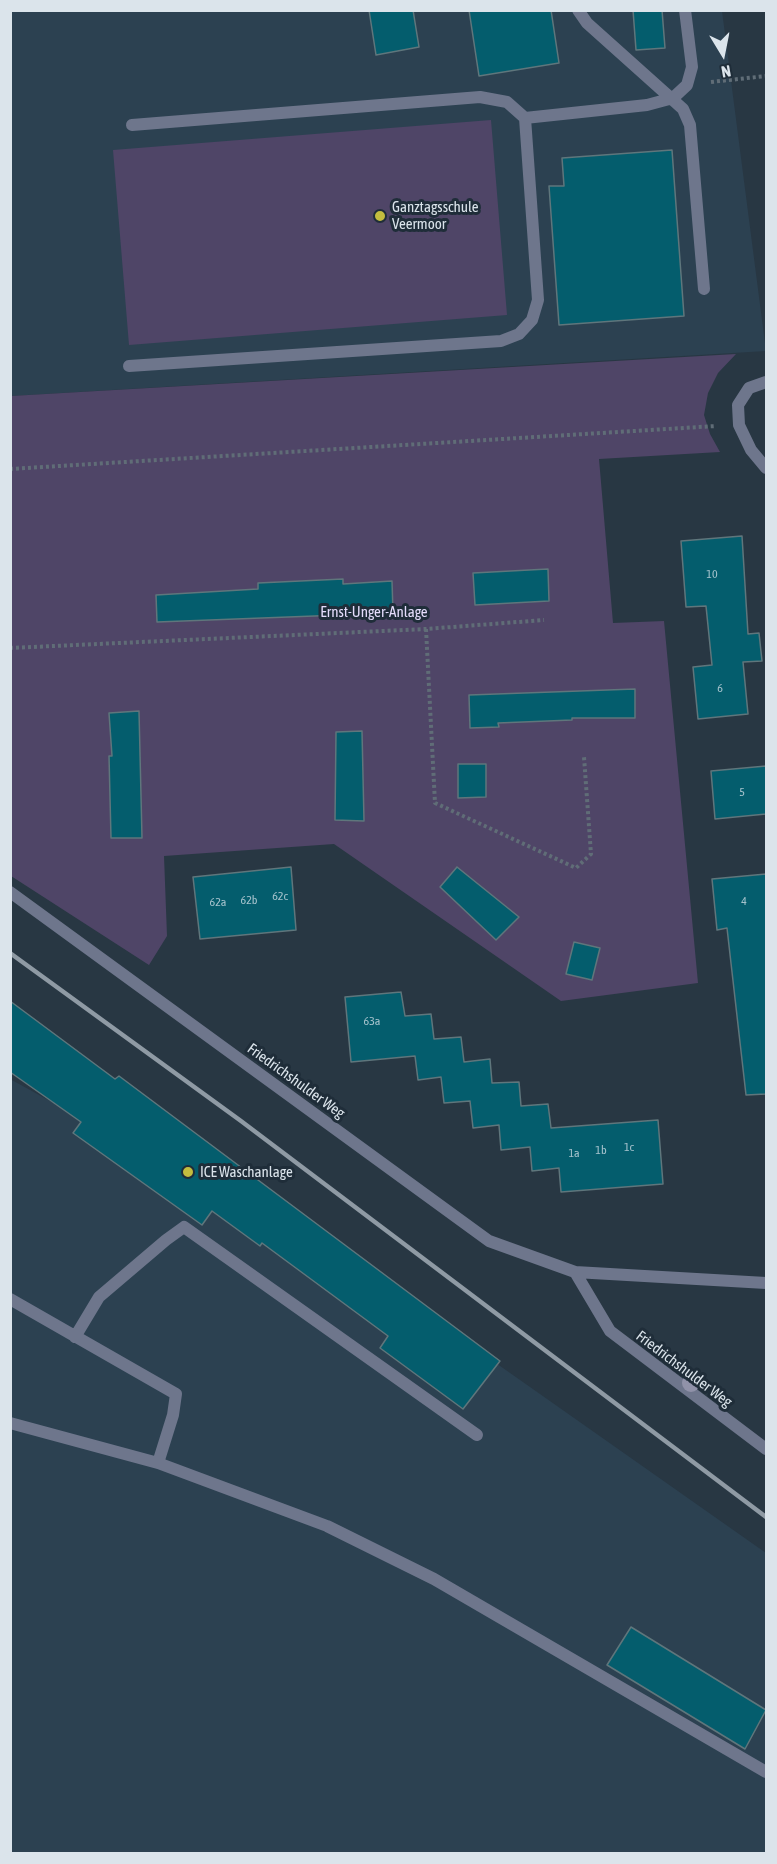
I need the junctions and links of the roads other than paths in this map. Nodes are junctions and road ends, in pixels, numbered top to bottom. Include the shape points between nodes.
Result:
1 (578, 10) edge
2 (685, 10) edge
3 (672, 98) junction
4 (525, 118) junction
5 (132, 125) dead end
6 (704, 289) dead end
7 (129, 366) dead end
8 (766, 382) edge
9 (766, 468) edge
10 (10, 892) edge
11 (575, 1272) junction
12 (766, 1283) edge
13 (10, 1299) edge
14 (75, 1337) junction
15 (10, 1423) edge
16 (477, 1435) dead end
17 (766, 1449) edge
18 (158, 1463) junction
19 (766, 1772) edge

1 - 3 street
2 - 3 street via 692,67 687,85
3 - 4 street via 648,105
3 - 6 street via 683,109 690,125
4 - 5 street via 507,102 480,98
4 - 7 street via 538,300 532,320 519,334 501,341
8 - 9 street via 749,388 738,405 740,425 751,450
10 - 11 street, Friedrichshulder Weg via 489,1241
11 - 12 street, Friedrichshulder Weg
11 - 17 street, Friedrichshulder Weg via 610,1331
13 - 14 street
14 - 16 street via 99,1297 184,1227
14 - 18 street via 176,1394
15 - 18 street
18 - 19 street via 327,1526 434,1579

